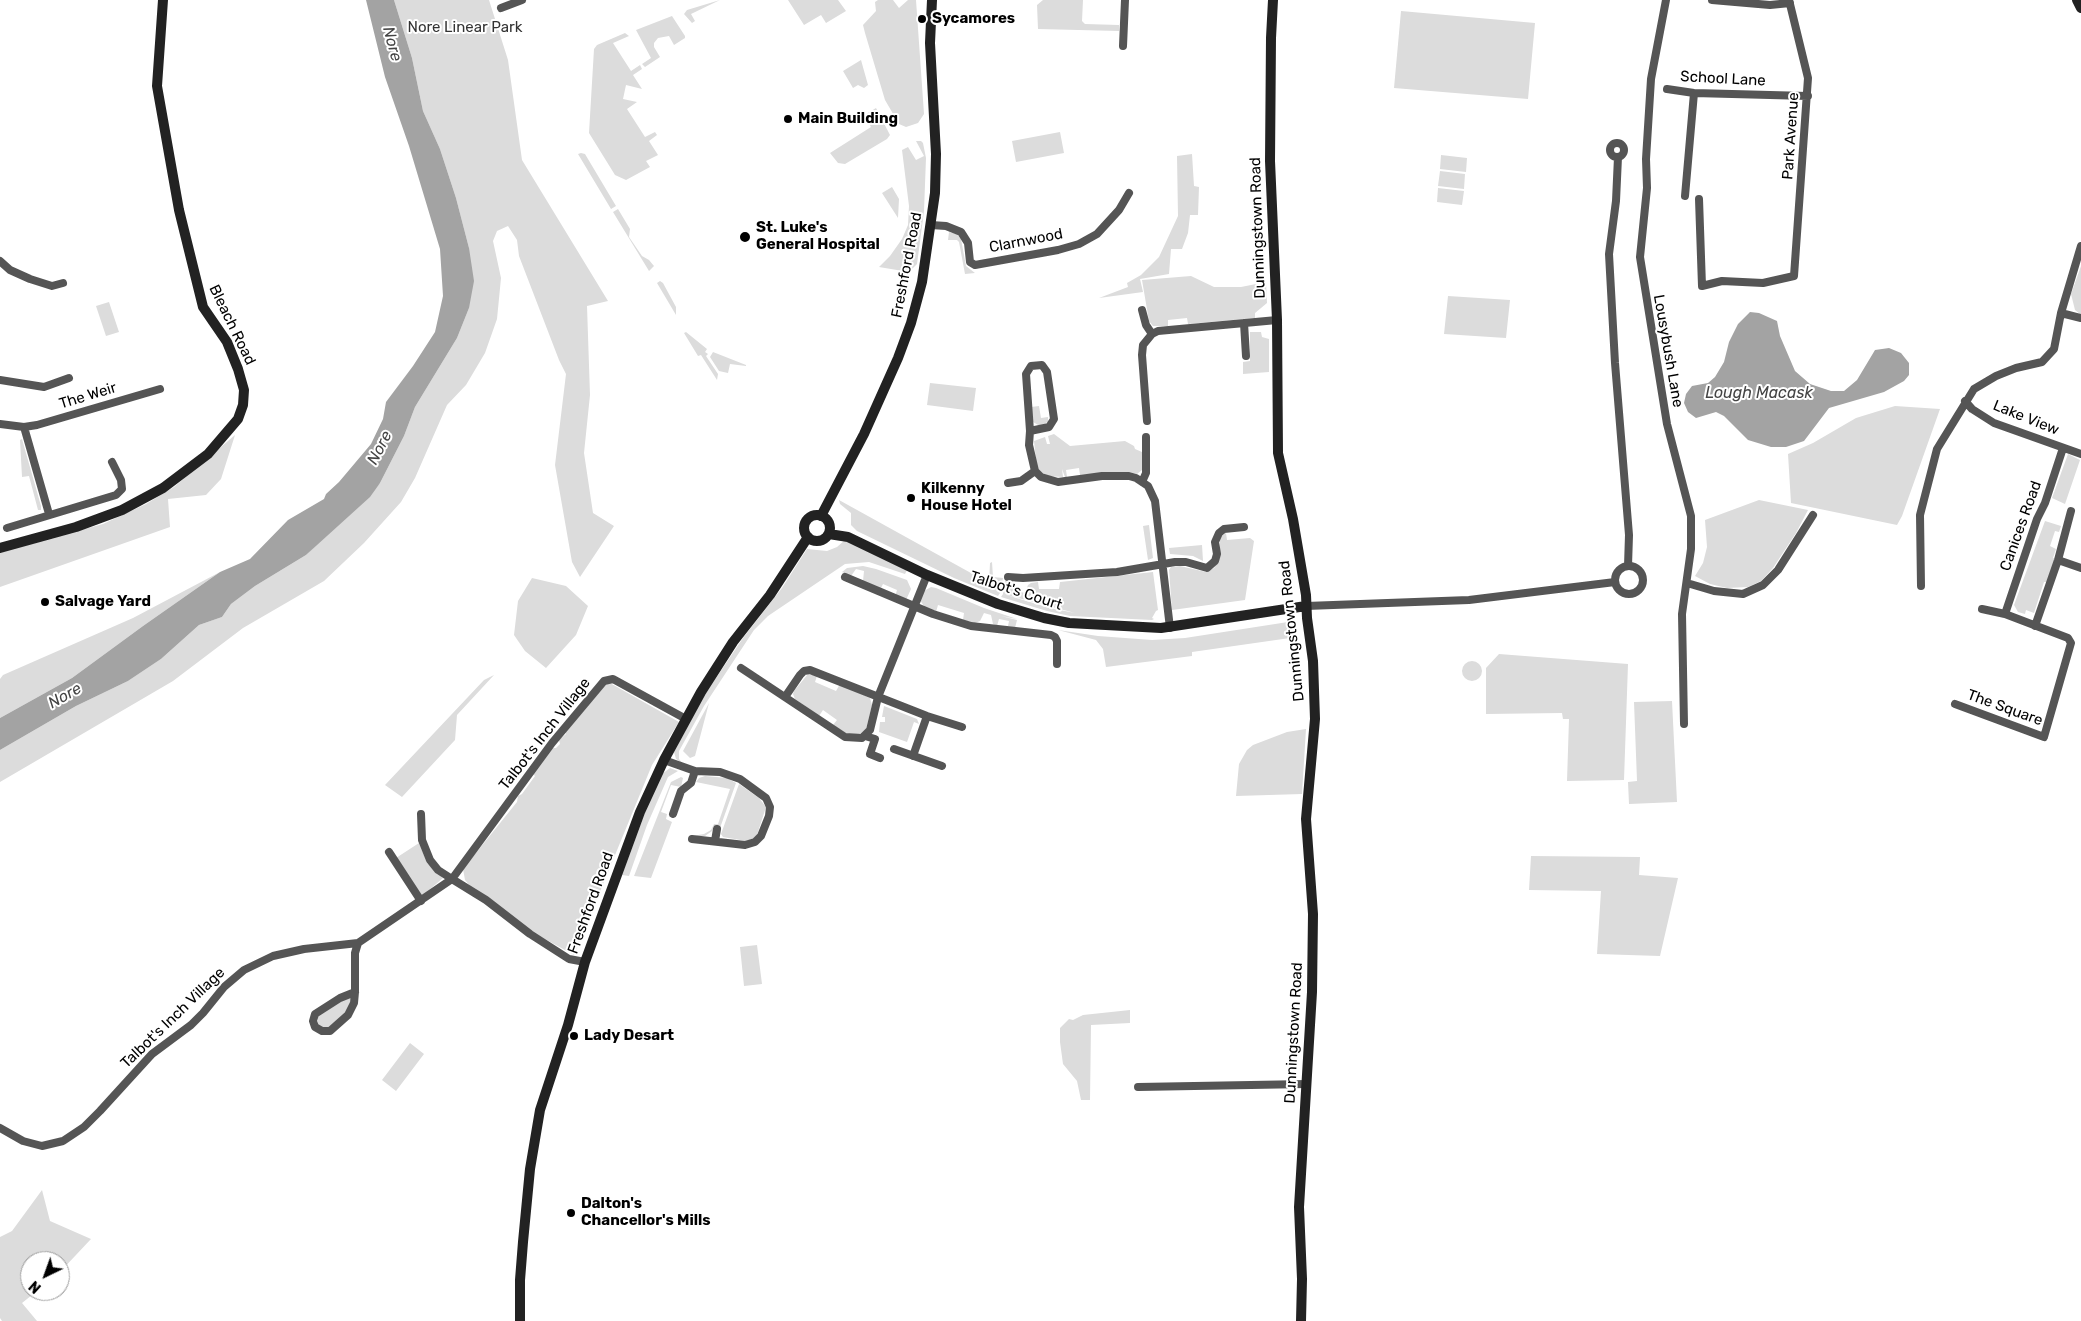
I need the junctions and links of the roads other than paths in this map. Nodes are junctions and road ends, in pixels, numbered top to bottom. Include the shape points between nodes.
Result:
1 (162, 0) edge
2 (522, 0) edge
3 (932, 0) edge
4 (1125, 0) edge
5 (1274, 0) edge
6 (1666, 0) edge
7 (1712, 0) edge
8 (2077, 0) edge
9 (1790, 2) edge
10 (502, 8) dead end
11 (2081, 8) edge
12 (1123, 46) dead end
13 (1667, 89) dead end
14 (1694, 93) junction
15 (1808, 96) junction
16 (1618, 157) dead end
17 (1129, 193) dead end
18 (1685, 196) dead end
19 (1699, 200) dead end
20 (931, 225) junction
21 (2081, 246) edge
22 (0, 261) edge
23 (63, 283) dead end
24 (1142, 310) dead end
25 (2061, 313) junction
26 (2081, 318) edge
27 (1277, 320) junction
28 (1244, 323) junction
29 (1152, 334) junction
30 (1246, 356) dead end
31 (69, 378) dead end
32 (0, 380) edge
33 (160, 389) dead end
34 (1965, 401) junction
35 (1147, 421) dead end
36 (0, 424) edge
37 (24, 427) junction
38 (1030, 431) junction
39 (1144, 441) dead end
40 (2063, 448) junction
41 (2081, 454) edge
42 (112, 462) dead end
43 (1035, 472) junction
44 (1142, 482) junction
45 (1008, 483) dead end
46 (2071, 511) dead end
47 (49, 514) junction
48 (1813, 515) dead end
49 (821, 516) junction
50 (1244, 527) dead end
51 (7, 528) dead end
52 (829, 534) junction
53 (808, 537) junction
54 (0, 548) edge
55 (2058, 560) junction
56 (1163, 564) junction
57 (1628, 566) junction
58 (2081, 568) edge
59 (927, 575) junction
60 (1008, 576) dead end
61 (844, 577) dead end
62 (1023, 578) junction
63 (1615, 582) junction
64 (1687, 583) junction
65 (1921, 586) dead end
66 (1022, 587) dead end
67 (913, 606) junction
68 (1306, 606) junction
69 (1982, 609) dead end
70 (2005, 614) junction
71 (2035, 626) junction
72 (1170, 628) junction
73 (1057, 664) dead end
74 (741, 668) dead end
75 (784, 697) junction
76 (878, 697) junction
77 (1955, 704) dead end
78 (927, 716) junction
79 (686, 719) junction
80 (1684, 724) dead end
81 (962, 727) dead end
82 (865, 736) junction
83 (894, 749) dead end
84 (913, 756) junction
85 (880, 758) dead end
86 (664, 760) junction
87 (942, 766) dead end
88 (695, 771) junction
89 (421, 814) dead end
90 (673, 814) dead end
91 (717, 829) dead end
92 (692, 839) dead end
93 (715, 841) junction
94 (389, 852) dead end
95 (452, 879) junction
96 (421, 900) junction
97 (358, 943) junction
98 (585, 962) junction
99 (355, 992) junction
100 (1307, 1084) junction
101 (1138, 1087) dead end
102 (0, 1128) edge
103 (520, 1321) edge
104 (1301, 1321) edge

1 - 54 street, Bleach Road via 157,86 179,210 203,307 227,342 237,366 244,390 243,405 238,419 208,454 163,488 122,510 76,527
2 - 10 street
3 - 20 street, Freshford Road via 930,43 936,154
4 - 12 street
5 - 27 street, Dunningstown Road via 1270,161
6 - 64 street, Lousybush Lane via 1651,79 1647,188 1640,258 1667,424 1691,516 1692,550
7 - 9 street via 1770,6
8 - 11 street
9 - 15 street, Park Avenue via 1808,78
13 - 14 street, School Lane
14 - 15 street, School Lane
14 - 18 street
15 - 19 street, Park Avenue via 1794,276 1763,283 1722,280 1702,286
16 - 57 street via 1609,254 1629,535
17 - 20 street, Clarnwood via 1119,210 1097,234 1079,244 975,265 970,262 968,242 961,232
20 - 49 street, Freshford Road via 916,307 898,358 864,434
21 - 25 street
22 - 23 street via 10,270 30,279 52,286
24 - 29 street
25 - 26 street
25 - 34 street via 2054,350 2047,358 1996,376 1974,389
27 - 28 street
27 - 68 street, Dunningstown Road via 1278,453 1293,519
28 - 29 street
28 - 30 street
29 - 35 street via 1143,345 1142,355
31 - 32 street via 44,391
33 - 37 street, The Weir via 60,420
34 - 40 street, Lake View via 1994,423
34 - 65 street via 1937,449 1920,516
36 - 37 street, The Weir
37 - 47 street
38 - 38 street via 1049,427 1054,419 1047,372 1042,365 1036,364 1026,374
38 - 43 street via 1029,445
39 - 44 street via 1146,473
40 - 41 street, Lake View
40 - 70 street, Canices Road
42 - 47 street via 121,480 122,489 116,495
43 - 44 street via 1058,482 1129,476
43 - 45 street via 1022,481
44 - 56 street via 1153,493
46 - 55 street
47 - 51 street
48 - 64 street via 1778,570 1763,585 1743,594 1714,592
49 - 52 street via 830,524
49 - 53 street, Freshford Road via 815,515 807,520 804,529
50 - 56 street, Talbot's Court via 1219,532 1215,542 1217,554 1207,568 1186,562
52 - 53 street via 820,541
52 - 59 street, Talbot's Court via 848,537
53 - 79 street, Freshford Road via 723,658
55 - 58 street
55 - 71 street
56 - 62 street, Talbot's Court via 1117,572
56 - 72 street
57 - 63 street via 1617,572
57 - 63 street via 1635,567 1643,578 1638,591 1624,593
59 - 67 street
59 - 72 street, Talbot's Court via 998,604 1044,618 1117,627
60 - 62 street, Talbot's Court
61 - 67 street
62 - 66 street, Talbot's Court
63 - 68 street via 1469,600
64 - 80 street, Lousybush Lane via 1682,614
67 - 73 street via 971,626 1055,637
67 - 76 street
68 - 72 street, Talbot's Court
68 - 100 street, Dunningstown Road via 1313,661 1314,720 1306,819 1313,914
69 - 70 street
70 - 71 street
71 - 77 street, The Square via 2068,638 2071,643 2044,738
74 - 75 street
75 - 76 street via 800,675 810,670
75 - 82 street via 845,737 859,739
76 - 78 street
76 - 82 street via 870,730
78 - 81 street
78 - 84 street
79 - 86 street, Freshford Road
79 - 95 street, Talbot's Inch Village via 613,679 604,681 552,743
82 - 85 street via 876,739 870,754
83 - 84 street
84 - 87 street
86 - 88 street
86 - 98 street, Freshford Road via 640,812
88 - 90 street via 691,783 681,791
88 - 93 street via 720,772 740,779 762,795 770,806 761,836 755,842
89 - 95 street via 422,840 430,860
91 - 93 street
92 - 93 street
94 - 96 street
95 - 96 street, Talbot's Inch Village
95 - 98 street via 530,934 569,958
96 - 97 street, Talbot's Inch Village
97 - 99 street via 354,953
97 - 102 street, Talbot's Inch Village via 273,956 244,970 224,987 196,1020 152,1054 95,1116 63,1141 42,1146 23,1141
98 - 103 street, Freshford Road via 536,1129 522,1251
99 - 99 street via 354,1003 340,1023 330,1031 315,1027 315,1014
100 - 101 street
100 - 104 street, Dunningstown Road via 1299,1207

